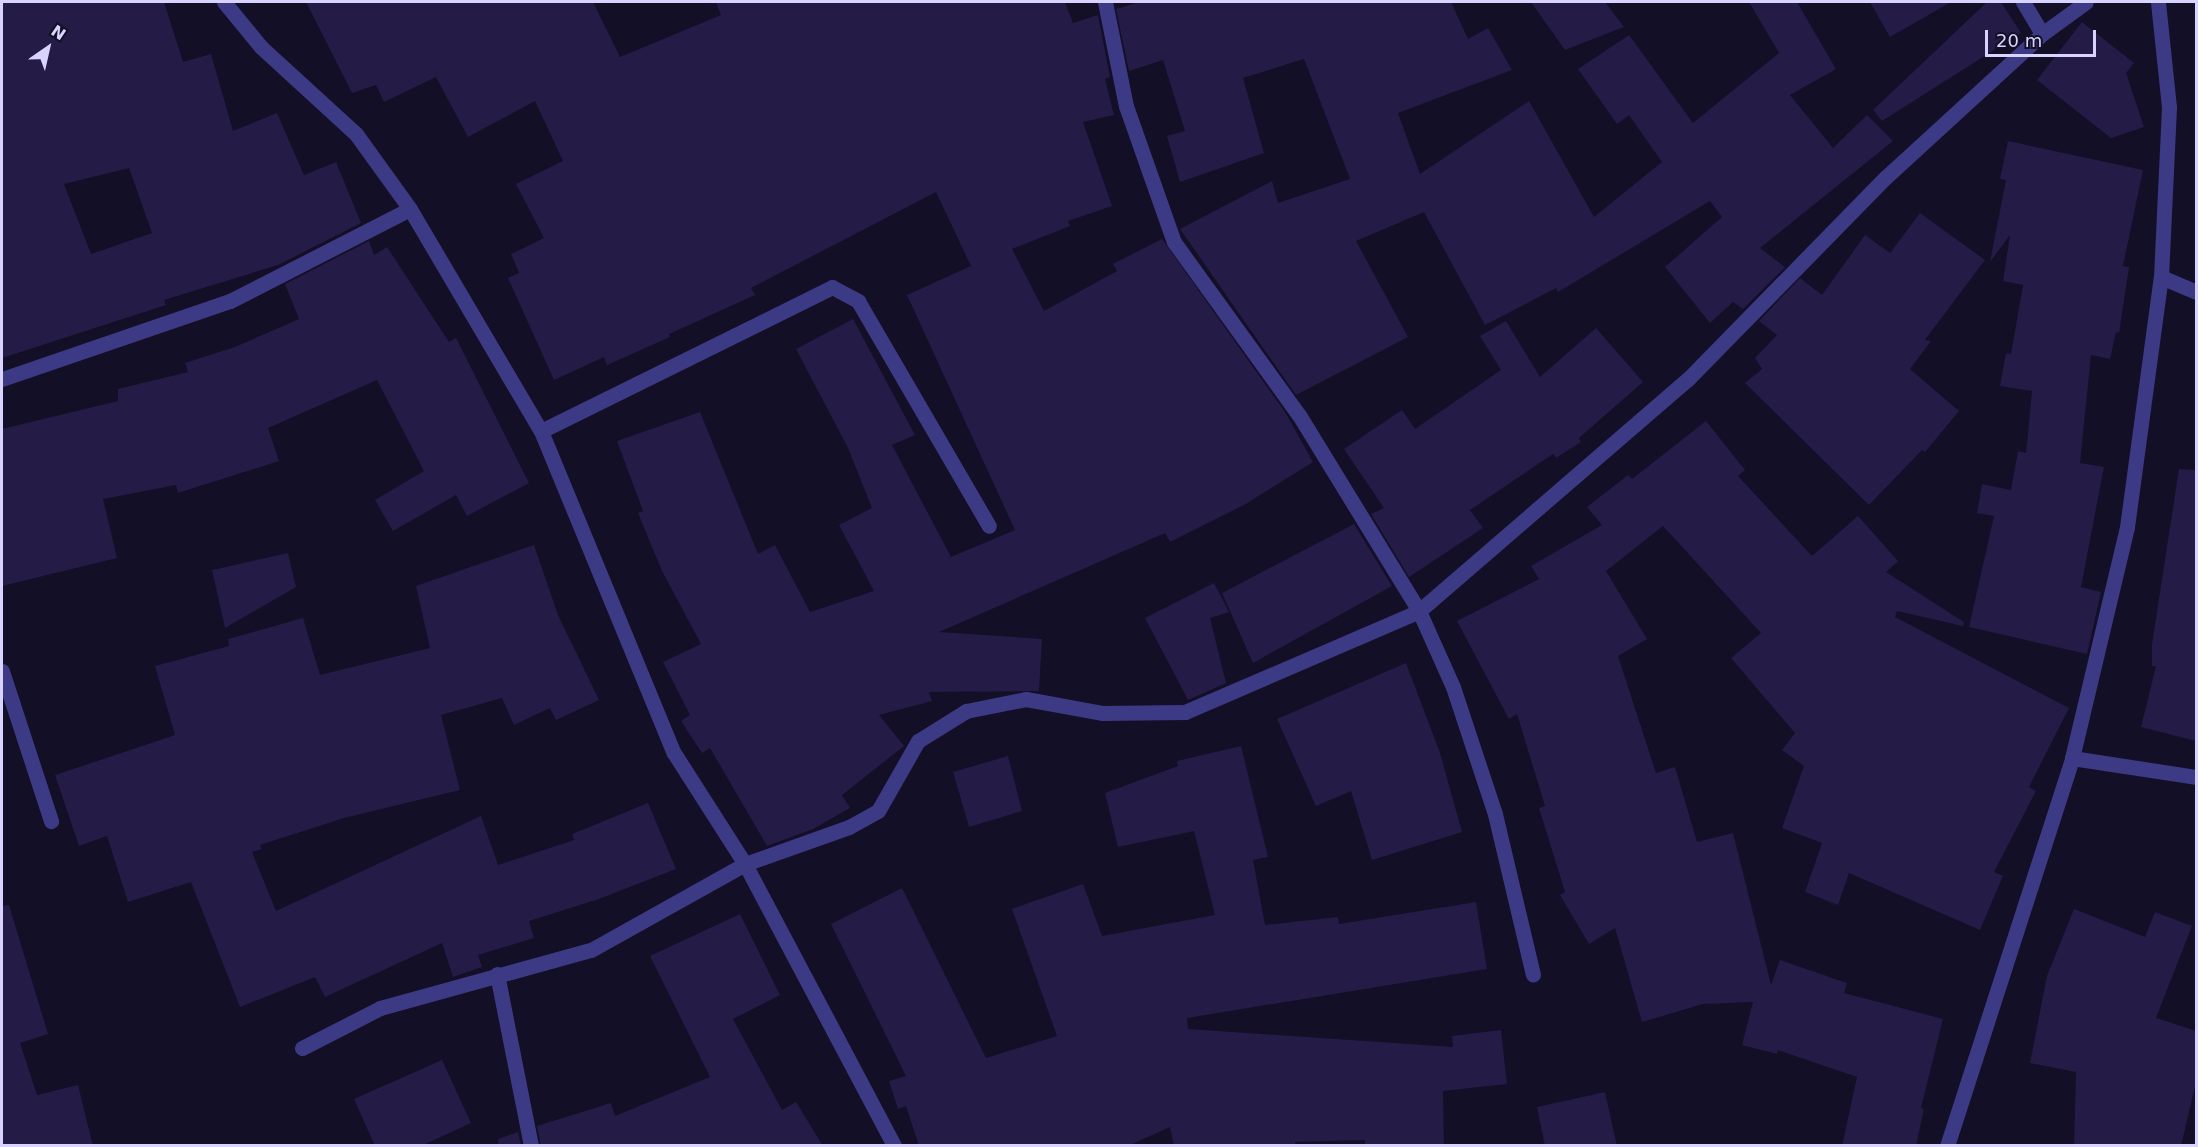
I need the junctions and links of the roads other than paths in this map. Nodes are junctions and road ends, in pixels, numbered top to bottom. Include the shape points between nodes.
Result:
1 (224, 2) edge
2 (1105, 2) edge
3 (2023, 2) edge
4 (2086, 2) edge
5 (2158, 2) edge
6 (2042, 34) junction
7 (410, 209) junction
8 (2161, 278) junction
9 (2196, 292) edge
10 (2, 379) edge
11 (541, 431) junction
12 (989, 526) dead end
13 (1419, 612) junction
14 (2, 671) edge
15 (2072, 758) junction
16 (2196, 777) edge
17 (51, 821) dead end
18 (746, 864) junction
19 (497, 974) junction
20 (1533, 975) dead end
21 (302, 1048) dead end
22 (531, 1146) edge
23 (894, 1146) edge
24 (1947, 1146) edge

1 - 7 street via 261,47 356,134
2 - 13 street via 1126,106 1174,242 1299,415
3 - 6 street
4 - 6 street
5 - 8 street via 2169,107
6 - 13 street via 1886,177 1688,380
7 - 10 street via 230,301
7 - 11 street
8 - 9 street
8 - 15 street via 2127,527
11 - 12 street via 832,287 858,301
11 - 18 street via 674,753
13 - 18 street via 1185,712 1102,713 1026,699 966,711 918,741 878,811 849,827
13 - 20 street via 1453,687 1495,814
14 - 17 street
15 - 16 street
15 - 24 street
18 - 19 street via 591,950
18 - 23 street
19 - 21 street via 380,1008
19 - 22 street

